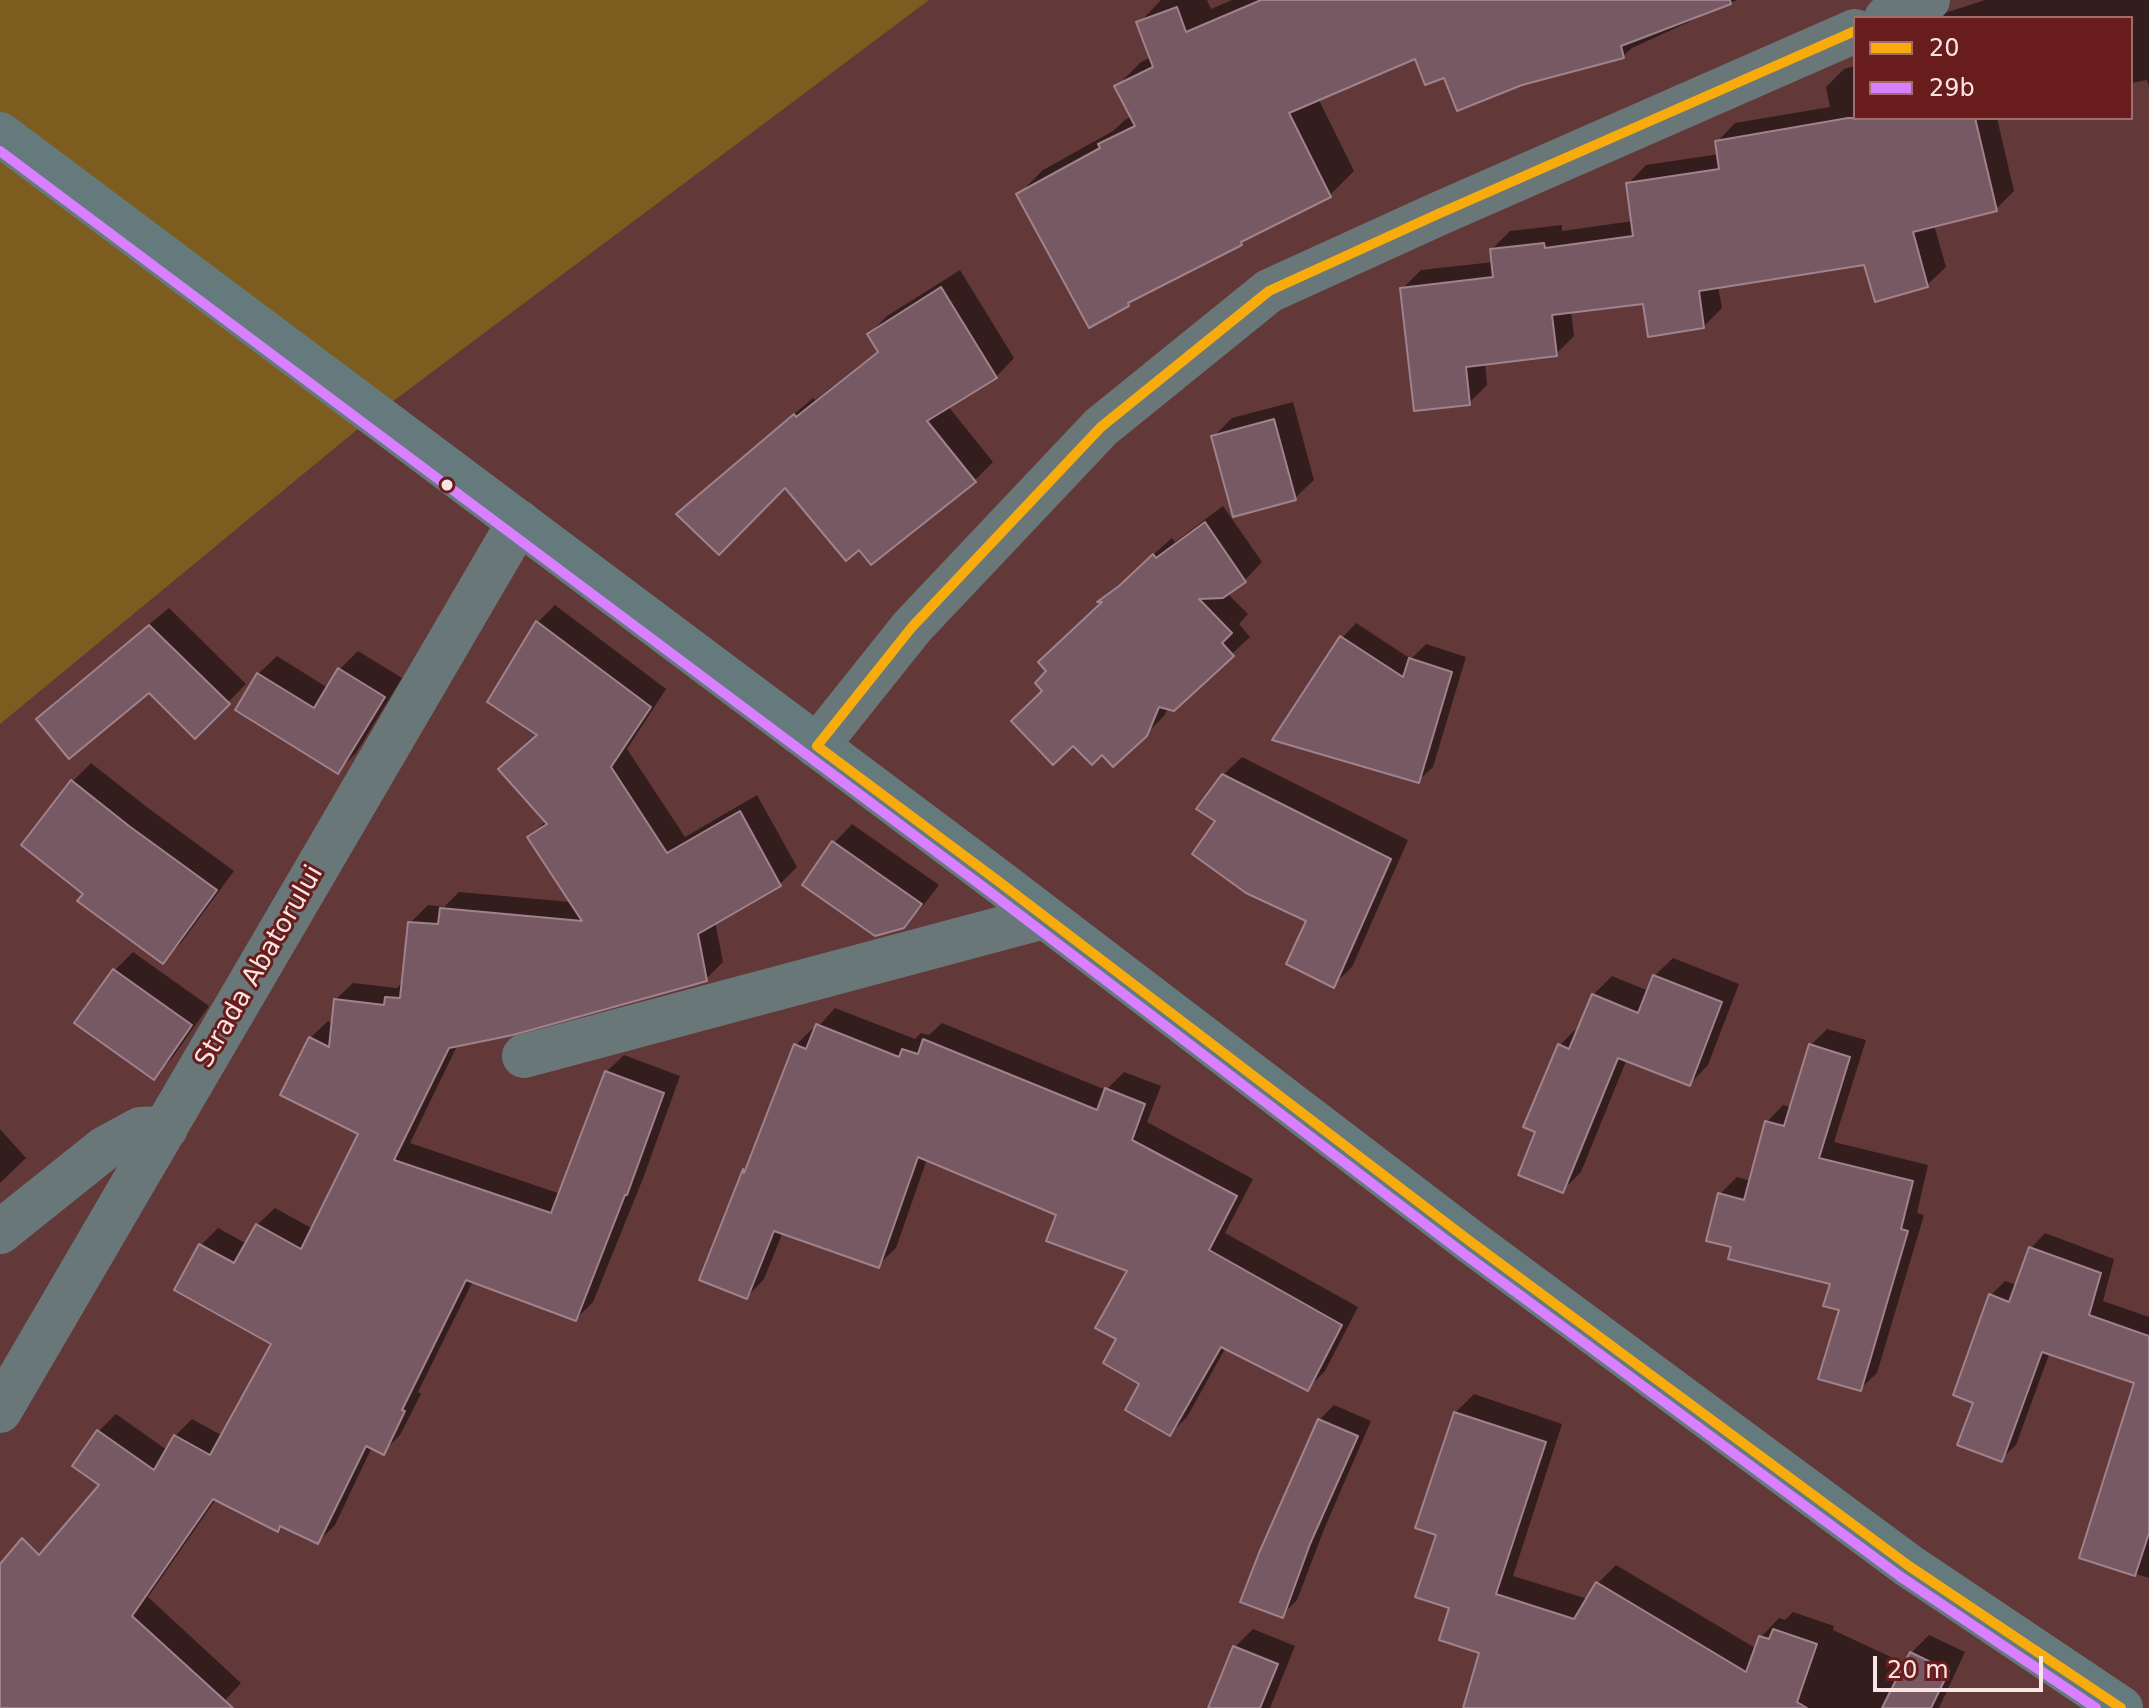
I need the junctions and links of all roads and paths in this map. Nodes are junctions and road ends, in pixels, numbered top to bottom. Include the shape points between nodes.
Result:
1 (1928, 0) edge
2 (1891, 16) edge
3 (1853, 32) edge
4 (0, 134) edge
5 (519, 522) junction
6 (817, 746) junction
7 (1044, 917) junction
8 (524, 1056) dead end
9 (166, 1128) junction
10 (0, 1232) edge
11 (0, 1411) edge
12 (2121, 1708) edge

1 - 2 street
3 - 6 street via 1269,291 1101,427 912,627
4 - 5 main road
5 - 6 main road
5 - 9 street, Strada Abatorului
6 - 7 main road
7 - 8 street
7 - 12 main road via 1909,1566
9 - 10 street via 140,1129 105,1148
9 - 11 street, Strada Abatorului

